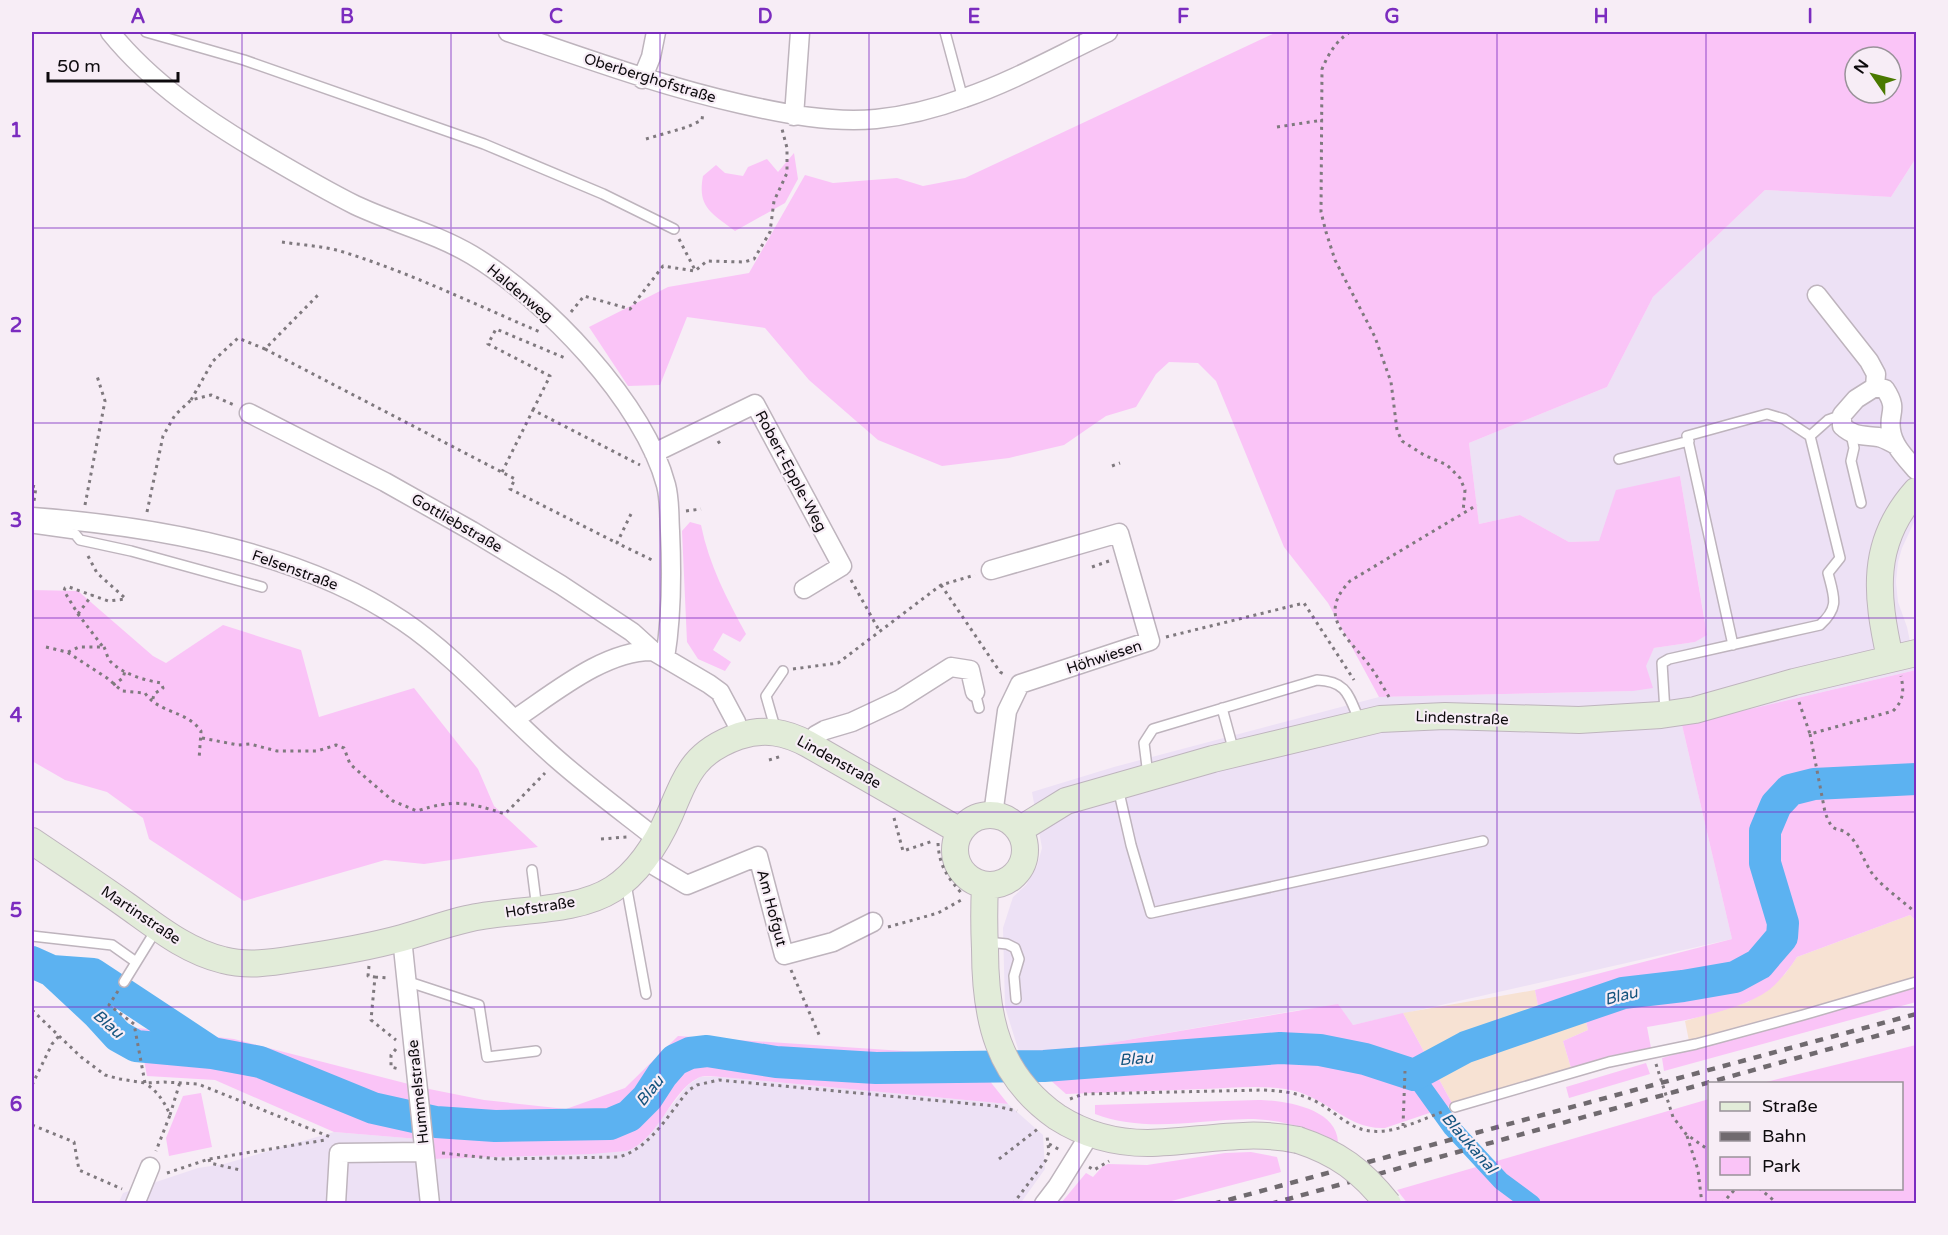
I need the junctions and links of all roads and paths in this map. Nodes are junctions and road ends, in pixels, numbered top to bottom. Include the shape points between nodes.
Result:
1 (110, 32) edge
2 (146, 32) edge
3 (508, 32) edge
4 (656, 32) edge
5 (800, 32) edge
6 (945, 32) edge
7 (1350, 32) edge
8 (1099, 33) edge
9 (642, 79) junction
10 (705, 96) junction
11 (963, 99) junction
12 (786, 114) junction
13 (1323, 120) junction
14 (1277, 127) dead end
15 (646, 139) dead end
16 (674, 229) joint
17 (282, 242) dead end
18 (695, 271) junction
19 (319, 294) dead end
20 (1817, 295) dead end
21 (551, 330) junction
22 (265, 349) junction
23 (567, 358) dead end
24 (97, 376) dead end
25 (1875, 387) junction
26 (191, 400) junction
27 (533, 410) junction
28 (249, 413) joint
29 (1842, 416) junction
30 (1851, 434) junction
31 (1810, 436) junction
32 (1689, 441) junction
33 (1896, 445) junction
34 (648, 459) junction
35 (1619, 459) dead end
36 (33, 461) edge
37 (1120, 463) dead end
38 (1112, 466) dead end
39 (32, 468) edge
40 (1917, 470) edge
41 (502, 472) junction
42 (32, 486) edge
43 (36, 487) dead end
44 (1914, 500) edge
45 (1861, 503) dead end
46 (1477, 505) dead end
47 (1463, 512) junction
48 (631, 514) dead end
49 (32, 517) edge
50 (82, 521) junction
51 (32, 528) edge
52 (144, 531) junction
53 (80, 540) junction
54 (617, 543) junction
55 (842, 566) junction
56 (672, 568) junction
57 (991, 570) joint
58 (941, 585) junction
59 (262, 587) dead end
60 (804, 589) dead end
61 (92, 596) junction
62 (78, 614) junction
63 (880, 632) junction
64 (1150, 641) junction
65 (1733, 645) junction
66 (46, 647) dead end
67 (104, 647) junction
68 (67, 652) junction
69 (659, 655) junction
70 (1901, 656) edge
71 (125, 670) junction
72 (779, 673) joint
73 (1354, 680) dead end
74 (1794, 682) junction
75 (1020, 684) junction
76 (113, 685) junction
77 (977, 700) dead end
78 (152, 703) junction
79 (1222, 708) junction
80 (1665, 714) junction
81 (1402, 716) junction
82 (515, 719) junction
83 (1361, 723) junction
84 (776, 731) junction
85 (1810, 734) junction
86 (740, 736) junction
87 (202, 738) junction
88 (808, 744) junction
89 (1235, 754) junction
90 (199, 760) dead end
91 (558, 760) junction
92 (1149, 777) junction
93 (1118, 786) junction
94 (931, 813) junction
95 (993, 815) junction
96 (1019, 830) junction
97 (960, 831) junction
98 (1483, 841) dead end
99 (32, 842) edge
100 (650, 849) junction
101 (532, 870) dead end
102 (625, 879) junction
103 (972, 895) junction
104 (537, 909) junction
105 (1917, 913) edge
106 (873, 922) joint
107 (158, 928) junction
108 (32, 936) edge
109 (402, 938) junction
110 (984, 942) junction
111 (784, 955) junction
112 (136, 962) junction
113 (368, 976) dead end
114 (406, 981) junction
115 (124, 982) dead end
116 (1917, 982) edge
117 (116, 994) dead end
118 (646, 994) dead end
119 (1016, 999) dead end
120 (32, 1010) edge
121 (60, 1035) junction
122 (820, 1037) dead end
123 (536, 1050) dead end
124 (391, 1055) dead end
125 (1656, 1067) dead end
126 (1405, 1071) dead end
127 (180, 1082) junction
128 (145, 1083) junction
129 (32, 1085) edge
130 (1455, 1107) joint
131 (1021, 1112) dead end
132 (1054, 1114) junction
133 (170, 1115) junction
134 (32, 1125) edge
135 (1403, 1126) junction
136 (1035, 1132) dead end
137 (1090, 1134) junction
138 (1686, 1134) junction
139 (423, 1144) junction
140 (1049, 1144) dead end
141 (1708, 1149) edge
142 (339, 1153) junction
143 (209, 1159) junction
144 (999, 1159) dead end
145 (150, 1167) joint
146 (240, 1170) dead end
147 (1734, 1190) edge
148 (1762, 1190) edge
149 (137, 1200) edge
150 (336, 1203) edge
151 (429, 1203) edge
152 (1013, 1203) edge
153 (1044, 1203) edge
154 (1388, 1203) edge
155 (1702, 1203) edge
156 (1722, 1203) edge
157 (1778, 1203) edge

1 - 21 street, Haldenweg via 188,106 229,133 355,205 441,239 502,274
2 - 16 lane via 244,60 484,144
3 - 9 street, Oberberghofstraße
4 - 9 street
5 - 12 street
6 - 11 lane
7 - 13 path via 1329,52 1322,69
8 - 11 street, Oberberghofstraße via 1028,72
9 - 10 street, Oberberghofstraße
10 - 12 street, Oberberghofstraße
10 - 15 path via 702,120
11 - 12 street, Oberberghofstraße via 876,119
12 - 18 path via 788,173 774,201 770,231 762,248 754,259 707,261
13 - 14 path
13 - 47 path via 1321,212 1335,260 1376,337 1391,382 1402,441 1447,465 1460,478 1465,490
16 - 18 path
17 - 21 path via 338,251
18 - 21 path via 663,266 630,309 584,296
19 - 22 path
20 - 25 street via 1869,362 1876,374
21 - 34 street, Haldenweg via 600,370 626,403
22 - 26 path via 238,338 213,361
22 - 41 path
23 - 27 path via 496,329 488,344 550,376
24 - 50 path via 105,401
25 - 29 street via 1856,399
25 - 33 street via 1885,389 1892,399 1890,429
26 - 28 path via 211,395
26 - 52 path via 175,415 163,436
27 - 34 path
27 - 41 path
28 - 69 street, Gottliebstraße via 386,482 472,531 632,632
29 - 30 street via 1842,426
29 - 31 lane via 1828,420
30 - 33 street via 1880,437
30 - 45 lane via 1851,461
31 - 32 lane via 1784,419 1767,414 1687,436
31 - 65 lane via 1840,558 1828,573 1835,602 1830,617 1821,625
32 - 35 lane
32 - 65 lane
33 - 40 street
34 - 55 street, Robert-Epple-Weg via 755,404
34 - 56 street, Haldenweg via 667,488
36 - 39 path
37 - 38 path
41 - 54 path via 515,479 510,489
42 - 43 path
44 - 70 street via 1894,521 1880,569 1880,610
46 - 47 path
47 - 81 path via 1350,581 1335,602 1343,632 1368,662
48 - 54 path
49 - 50 street, Felsenstraße
50 - 52 street, Felsenstraße
51 - 53 lane via 75,534
52 - 82 street, Felsenstraße via 246,552 365,597 405,622
53 - 59 lane via 131,550
53 - 61 path via 97,573 126,599 108,601
54 - 56 path
55 - 60 street
55 - 63 path
56 - 69 street, Haldenweg via 670,627
57 - 58 path
57 - 64 street, Höhwiesen via 1119,533
58 - 63 path
58 - 75 path via 1000,672
61 - 62 path
61 - 62 path via 65,588
62 - 67 path
63 - 72 path via 838,663
64 - 73 path via 1304,603
64 - 75 street, Höhwiesen
65 - 80 lane via 1662,663
66 - 68 path
67 - 68 path via 79,647
67 - 71 path via 110,660
68 - 76 path
69 - 82 street via 642,651 605,662
69 - 86 street via 720,692
70 - 74 street, Lindenstraße
70 - 85 path via 1903,697 1893,711
71 - 76 path via 123,678
71 - 78 path via 138,678 161,683 163,688 154,694
72 - 84 lane via 766,696
74 - 80 street, Lindenstraße via 1695,710
74 - 85 path
75 - 95 street via 1007,711
76 - 78 path via 122,691 145,693
77 - 88 street via 970,670 951,667 899,700 825,730
78 - 87 path via 194,722
79 - 83 lane via 1317,680 1332,681 1347,691
79 - 89 lane
79 - 92 lane via 1154,729 1144,743
80 - 81 street, Lindenstraße via 1579,720
81 - 83 street, Lindenstraße
82 - 91 street
83 - 89 street, Lindenstraße
84 - 86 street, Lindenstraße
84 - 88 street, Lindenstraße
85 - 105 path via 1829,824 1847,833 1860,847 1874,875
86 - 100 street, Hofstraße via 702,756 688,773
87 - 90 path
87 - 91 path via 277,751 317,752 336,745 344,748 350,764 393,801 417,811 442,803 470,803 505,814
88 - 94 street, Lindenstraße
89 - 92 street, Lindenstraße
91 - 100 street
92 - 93 street, Lindenstraße
93 - 96 street, Lindenstraße via 1066,801
93 - 98 lane via 1151,913
94 - 97 street, Lindenstraße
94 - 103 path via 928,829 938,843 940,864
95 - 96 street
95 - 97 street via 975,819
96 - 103 street via 1024,841 1023,864 1007,881
97 - 103 street via 955,854 964,875 974,882
99 - 107 street, Martinstraße
100 - 102 street, Hofstraße
100 - 111 street, Am Hofgut via 687,885 758,856
101 - 104 lane
102 - 104 street, Hofstraße via 597,897
102 - 118 lane
103 - 106 path via 938,913 878,930
103 - 110 street
104 - 109 street, Hofstraße via 469,918
106 - 111 street, Am Hofgut via 833,942
107 - 109 street, Martinstraße via 200,952 248,964
107 - 112 lane
108 - 112 lane via 112,945
109 - 114 street, Hummelstraße
110 - 119 lane via 1015,948
110 - 132 street via 987,1002 994,1033 1017,1079
111 - 122 path
112 - 115 lane
113 - 124 path via 375,977 371,1020 400,1043
114 - 123 lane via 479,1005 487,1057
114 - 139 street, Hummelstraße
116 - 130 lane via 1696,1044 1609,1062
117 - 128 path via 109,1005 134,1024
120 - 121 path
121 - 128 path via 105,1075
121 - 129 path
125 - 138 path via 1673,1117
126 - 135 path
127 - 128 path
127 - 133 path
127 - 142 path via 198,1084 334,1138
128 - 133 path via 164,1101
130 - 135 path
131 - 139 path via 995,1106 719,1080 689,1090 649,1139 631,1154 498,1158
132 - 135 path via 1083,1094 1263,1090 1304,1096 1363,1130
132 - 137 street
133 - 145 path
134 - 149 path via 74,1142 79,1170
136 - 144 path
137 - 153 street
137 - 154 street, bridge via 1147,1143 1247,1134 1298,1140 1323,1148 1345,1162
138 - 141 path
138 - 155 path via 1698,1170
139 - 142 street
139 - 151 street, Hummelstraße
140 - 152 path via 1046,1160
142 - 143 path via 325,1140
142 - 150 street
143 - 146 path via 210,1163
143 - 149 path via 167,1173
145 - 149 street
147 - 156 path
148 - 157 path

